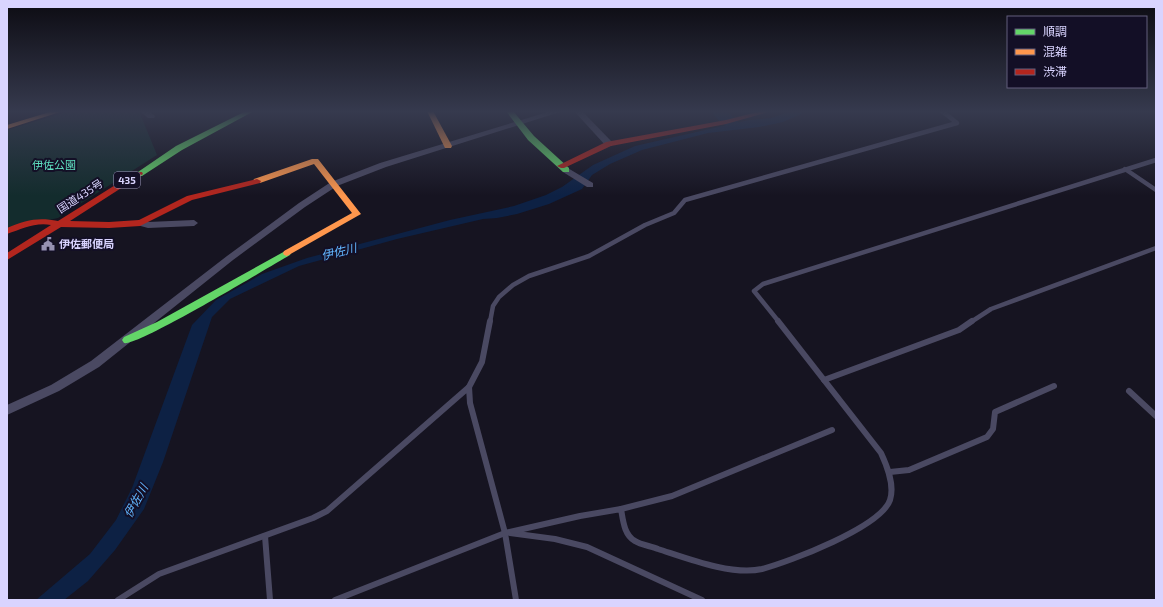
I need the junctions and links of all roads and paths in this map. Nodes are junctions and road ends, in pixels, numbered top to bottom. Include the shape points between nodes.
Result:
1 (195, 139) edge
2 (445, 139) edge
3 (469, 139) edge
4 (534, 139) edge
5 (605, 139) edge
6 (634, 139) edge
7 (899, 139) edge
8 (609, 144) junction
9 (448, 146) junction
10 (1156, 160) edge
11 (564, 168) junction
12 (1125, 169) junction
13 (334, 184) junction
14 (590, 186) dead end
15 (1156, 190) edge
16 (194, 222) dead end
17 (140, 223) junction
18 (59, 224) junction
19 (7, 231) edge
20 (1156, 248) edge
21 (7, 257) edge
22 (127, 340) junction
23 (824, 380) junction
24 (1054, 386) dead end
25 (469, 387) junction
26 (1129, 391) dead end
27 (7, 410) edge
28 (1156, 416) edge
29 (832, 430) dead end
30 (890, 472) junction
31 (621, 510) junction
32 (505, 532) junction
33 (265, 536) junction
34 (118, 600) edge
35 (270, 600) edge
36 (335, 600) edge
37 (516, 600) edge
38 (702, 600) edge

1 - 18 main road, 国道435号 / 435
2 - 9 main road
3 - 9 street
4 - 11 main road
5 - 8 street
6 - 8 main road
7 - 25 lane via 685,200 674,213 645,225 589,256 513,284 493,306 482,362
8 - 11 main road
9 - 13 street via 383,164
10 - 12 lane
11 - 14 street
12 - 15 lane
12 - 23 lane via 763,284 754,291
13 - 17 main road via 315,161 252,183 190,198
13 - 22 street via 230,258
13 - 22 main road via 357,214 160,325
16 - 17 street via 148,225
17 - 18 main road
18 - 19 main road via 44,221 27,222
18 - 21 main road, 国道435号 / 435
20 - 23 lane via 991,309 959,330
22 - 27 street via 76,376
23 - 30 lane via 881,453
24 - 30 lane via 995,412 993,430 987,437 909,470
25 - 32 lane via 470,403
25 - 33 lane via 327,511
26 - 28 lane
29 - 31 lane via 672,496
30 - 31 lane via 890,501 878,517 852,533 761,569 729,569 634,541 625,530
31 - 32 lane
32 - 36 lane
32 - 37 lane
32 - 38 lane via 555,539 587,547
33 - 34 lane via 159,574
33 - 35 lane

